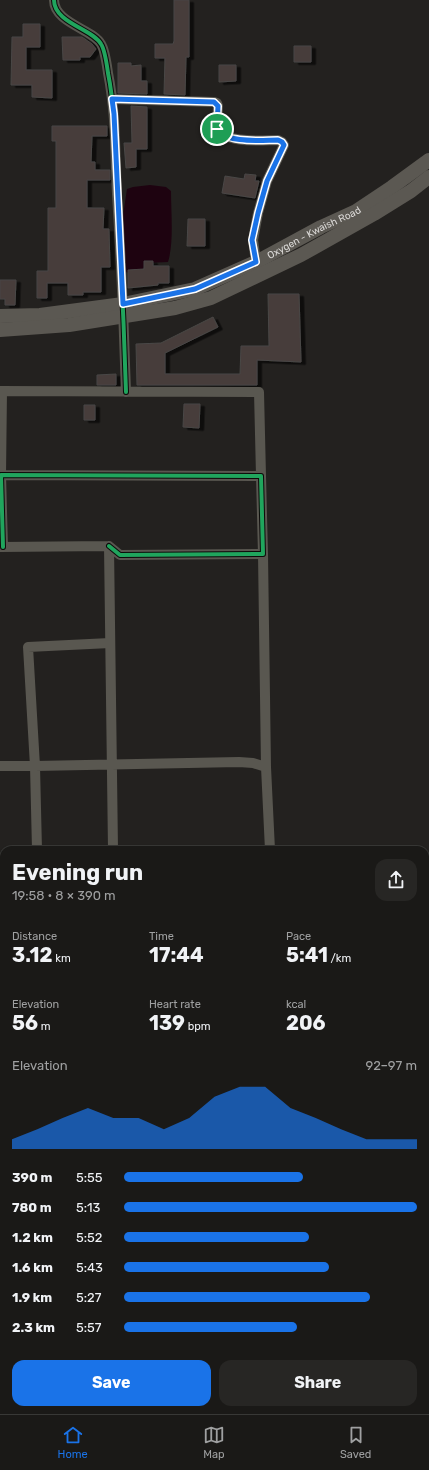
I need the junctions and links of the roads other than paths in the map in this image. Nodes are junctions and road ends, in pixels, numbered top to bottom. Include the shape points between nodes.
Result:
1 (54, 0) edge
2 (112, 99) junction
3 (429, 160) edge
4 (429, 177) edge
5 (256, 262) junction
6 (124, 310) junction
7 (0, 316) edge
8 (0, 330) edge
9 (1, 391) edge
10 (126, 392) junction
11 (1, 475) edge
12 (261, 476) junction
13 (109, 546) junction
14 (2, 547) edge
15 (263, 554) junction
16 (110, 643) junction
17 (0, 766) edge
18 (35, 766) junction
19 (112, 766) junction
20 (266, 767) junction
21 (37, 846) edge
22 (113, 846) edge
23 (270, 846) edge

1 - 2 street via 60,15 101,44
2 - 5 street via 214,102 218,106 217,129 223,135 240,140 282,142 284,145 267,181 252,240
2 - 6 street
3 - 5 main road, Oxygen - Kwaish Road via 356,211
4 - 6 main road, Oxygen - Kwaish Road via 374,214 308,251 211,298 175,308
5 - 6 main road, Oxygen - Kwaish Road via 195,289
6 - 7 main road, Oxygen - Kwaish Road
6 - 8 main road, Oxygen - Kwaish Road via 69,325
6 - 10 street
9 - 10 street
9 - 11 street
10 - 12 street via 260,392
11 - 12 street
11 - 14 street
12 - 15 street
13 - 14 street
13 - 15 street via 120,555
13 - 16 street
15 - 20 street
16 - 18 street via 28,647
16 - 19 street
17 - 18 street
18 - 19 street
18 - 21 street
19 - 20 street via 239,762
19 - 22 street
20 - 23 street

